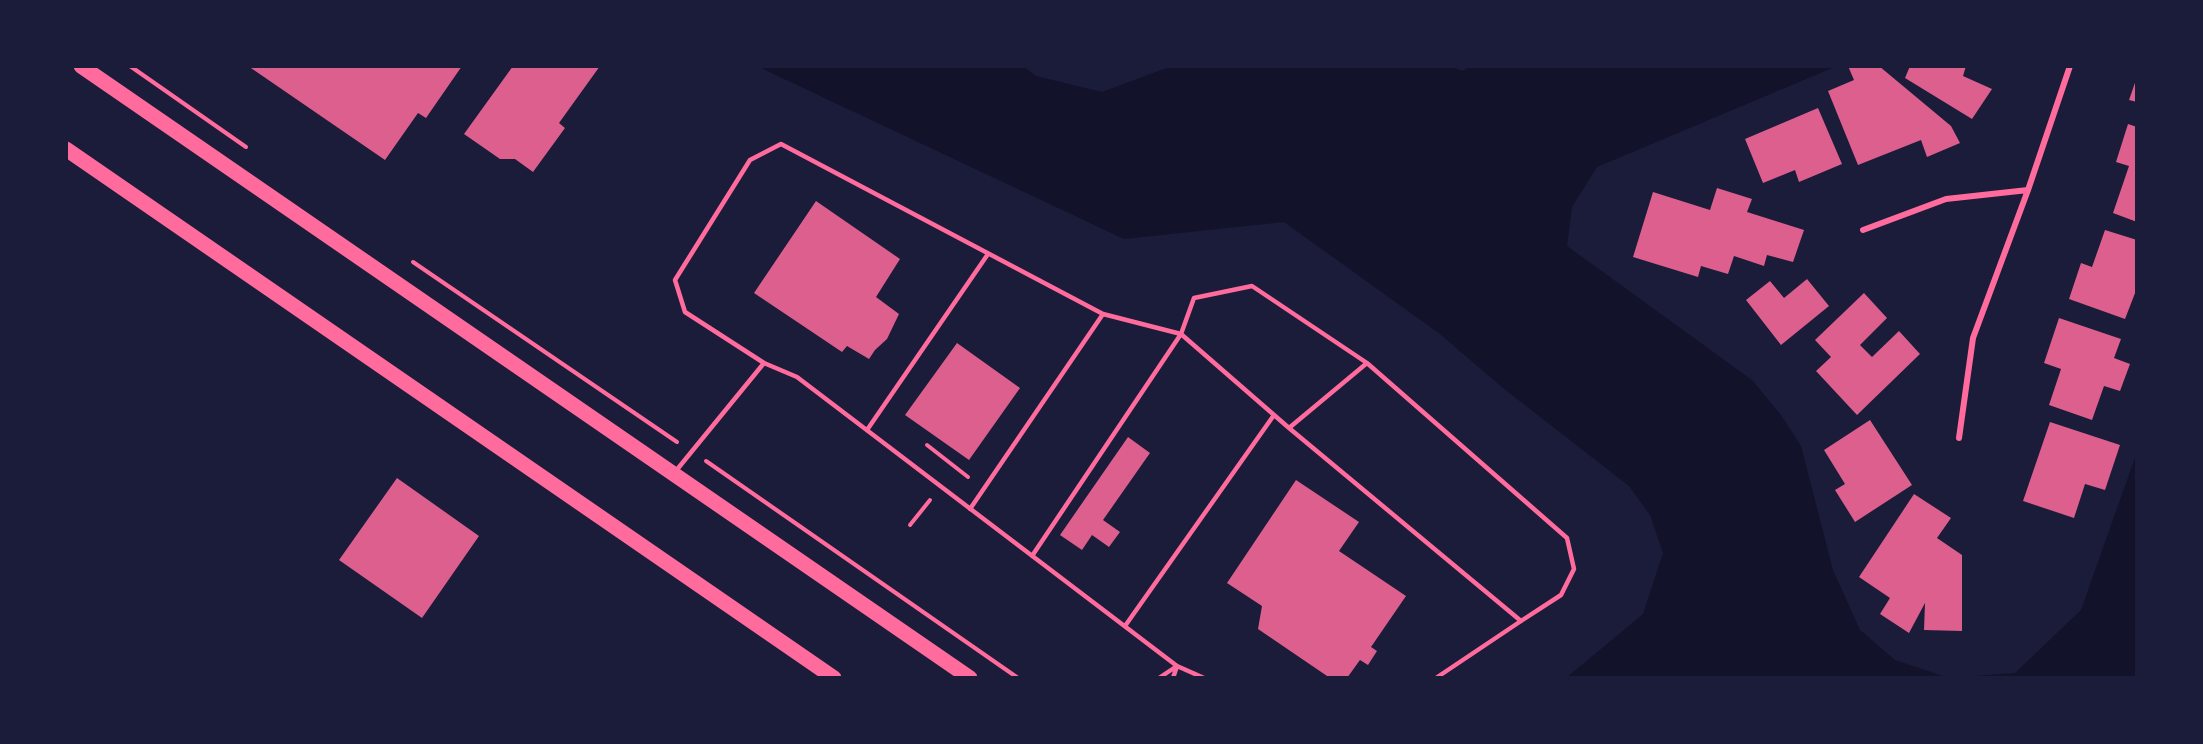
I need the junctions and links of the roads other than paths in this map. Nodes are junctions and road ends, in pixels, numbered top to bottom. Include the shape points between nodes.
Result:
1 (81, 66) edge
2 (2070, 66) edge
3 (66, 149) edge
4 (2028, 190) junction
5 (1863, 230) dead end
6 (988, 254) junction
7 (1103, 314) junction
8 (1181, 334) junction
9 (764, 363) junction
10 (1367, 363) junction
11 (1274, 415) junction
12 (1289, 428) junction
13 (867, 430) junction
14 (1959, 438) dead end
15 (673, 474) junction
16 (970, 509) junction
17 (1032, 556) junction
18 (1521, 621) junction
19 (1125, 627) junction
20 (1177, 666) junction
21 (834, 678) edge
22 (970, 678) edge
23 (1159, 678) edge
24 (1173, 678) edge
25 (1204, 678) edge
26 (1436, 678) edge

1 - 15 main road
2 - 4 street
3 - 21 main road
4 - 5 street via 1946,199
4 - 14 street via 1973,338
6 - 7 lane
6 - 9 lane via 781,144 760,154 750,160 675,280 685,312
6 - 13 lane
7 - 8 lane
7 - 16 lane
8 - 10 lane via 1194,298 1252,286
8 - 11 lane
8 - 17 lane
9 - 13 lane via 797,377
9 - 15 lane
10 - 12 lane
10 - 18 lane via 1567,538 1574,569 1561,595
11 - 12 lane
11 - 19 lane
12 - 18 lane
13 - 16 lane
15 - 22 main road
16 - 17 lane
17 - 19 lane
18 - 26 lane
19 - 20 lane
20 - 23 lane
20 - 24 lane
20 - 25 lane

